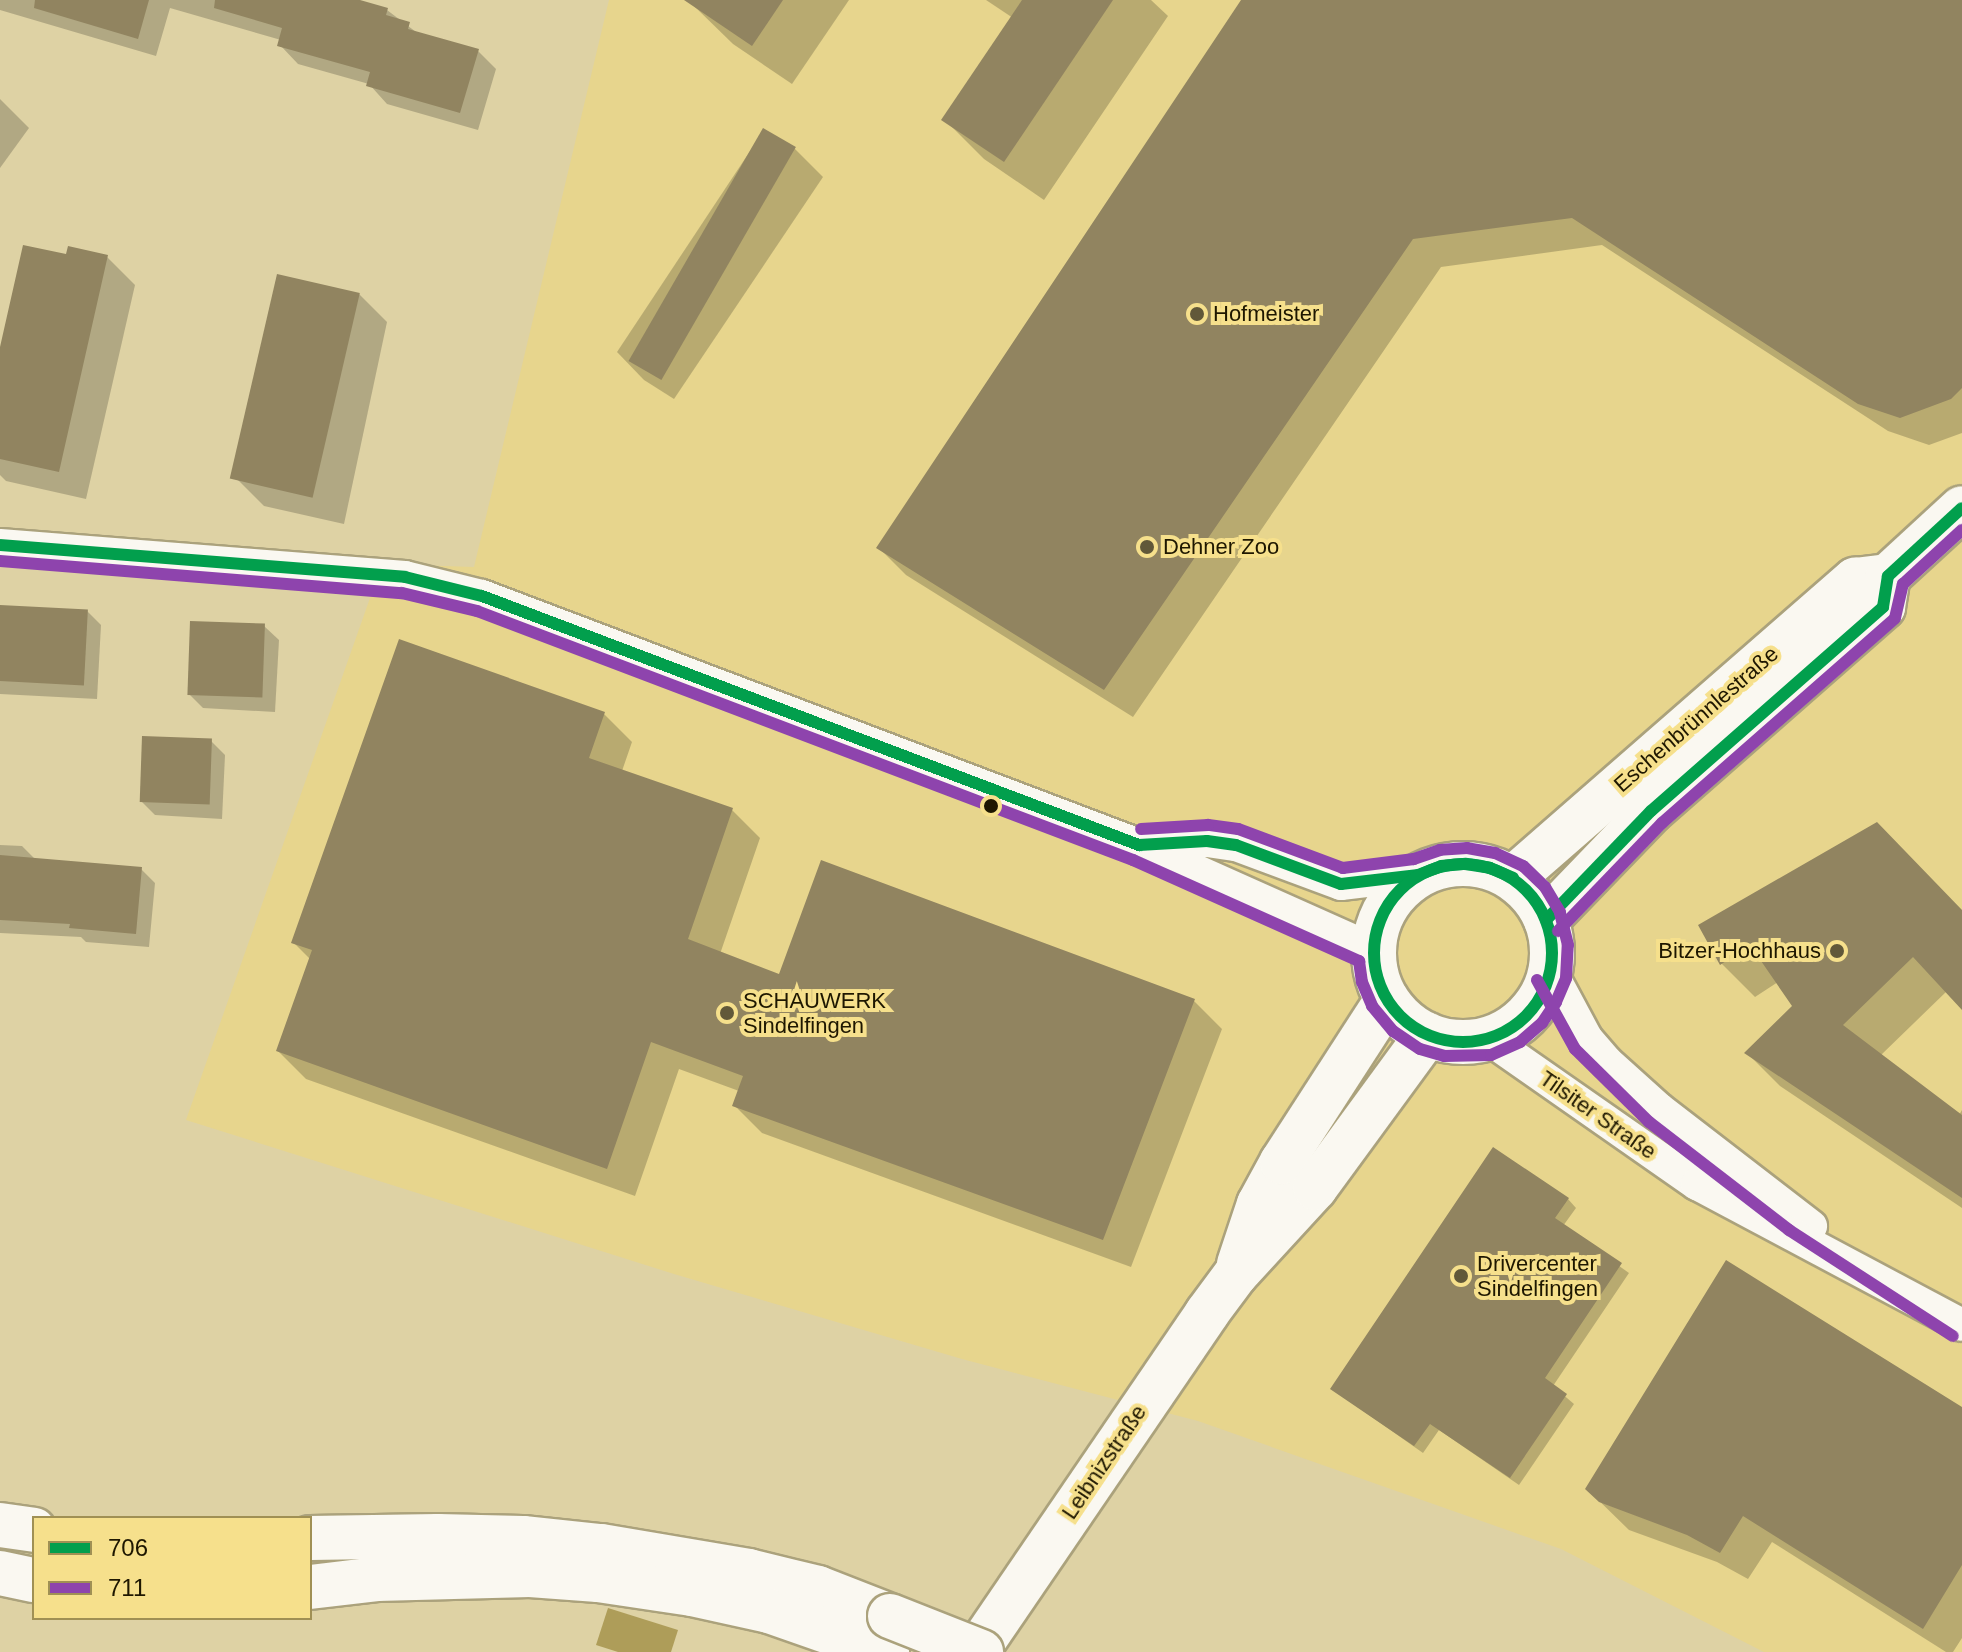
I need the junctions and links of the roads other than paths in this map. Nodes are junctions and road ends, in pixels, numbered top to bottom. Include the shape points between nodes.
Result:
1 (1962, 508) edge
2 (0, 545) edge
3 (1888, 576) junction
4 (1139, 845) junction
5 (1418, 875) junction
6 (1513, 878) junction
7 (1546, 920) junction
8 (1374, 950) junction
9 (1551, 972) junction
10 (1387, 1000) junction
11 (1427, 1035) junction
12 (1489, 1039) junction
13 (1236, 1274) junction
14 (1962, 1324) edge
15 (0, 1525) edge
16 (32, 1530) edge
17 (312, 1538) edge
18 (0, 1573) edge
19 (32, 1580) edge
20 (312, 1587) edge
21 (882, 1638) edge
22 (978, 1652) edge

1 - 3 main road
2 - 4 street via 405,577 482,596
3 - 6 main road, Eschenbrünnlestraße via 1855,580
3 - 7 main road, Eschenbrünnlestraße via 1883,607 1651,811
4 - 5 street via 1236,845 1341,884
4 - 8 street
5 - 6 main road via 1466,864
5 - 8 main road via 1386,907
6 - 7 main road
7 - 9 main road
8 - 10 main road
9 - 12 main road via 1529,1014
9 - 14 street, Tilsiter Straße via 1587,1039 1659,1109 1798,1217
10 - 11 main road
10 - 13 main road, Leibnizstraße via 1282,1162 1259,1204
11 - 12 main road via 1468,1043
11 - 13 main road, Leibnizstraße via 1315,1188
12 - 14 street, Tilsiter Straße via 1697,1184
13 - 22 main road, Leibnizstraße
15 - 16 main road
17 - 21 main road via 523,1538 749,1571 818,1588
18 - 19 main road
20 - 21 main road via 377,1579 530,1575 598,1580 692,1594
21 - 22 main road, bridge

